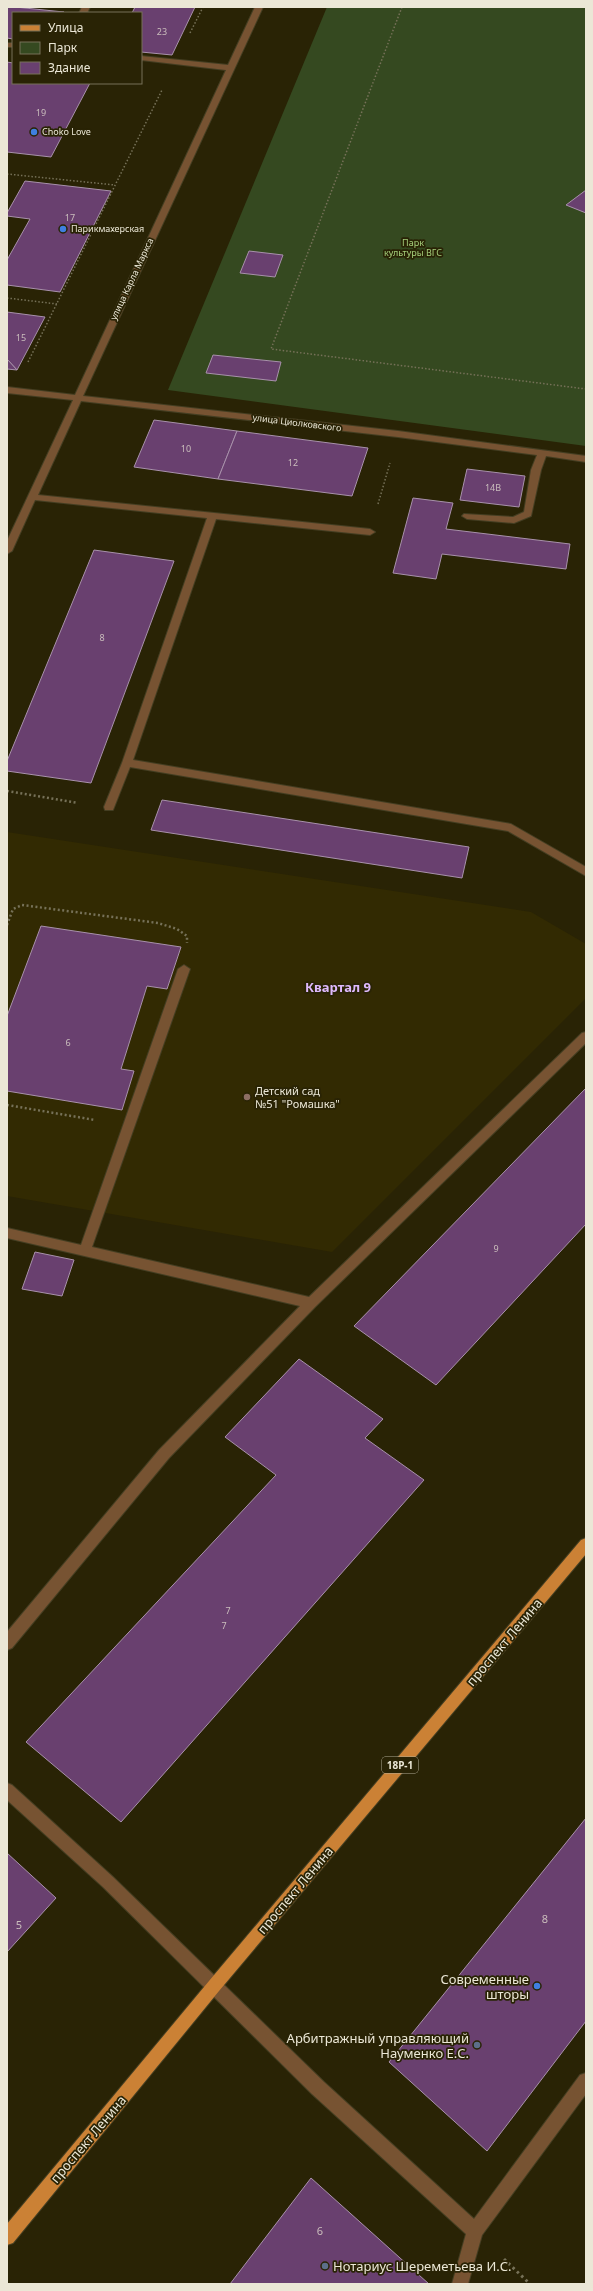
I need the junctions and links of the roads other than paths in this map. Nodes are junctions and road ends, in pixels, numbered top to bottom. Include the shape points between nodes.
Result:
1 (259, 7) edge
2 (142, 58) edge
3 (231, 68) junction
4 (7, 390) edge
5 (77, 397) junction
6 (542, 454) junction
7 (586, 459) edge
8 (33, 497) junction
9 (213, 515) junction
10 (467, 516) dead end
11 (370, 532) road end
12 (7, 552) edge
13 (127, 763) junction
14 (109, 807) road end
15 (586, 872) edge
16 (184, 969) road end
17 (586, 1036) edge
18 (7, 1233) edge
19 (85, 1250) junction
20 (311, 1303) junction
21 (586, 1544) edge
22 (7, 1643) edge
23 (7, 1790) edge
24 (214, 1986) junction
25 (586, 2081) edge
26 (475, 2231) junction
27 (7, 2237) edge
28 (460, 2284) edge

1 - 3 street, улица Карла Маркса
2 - 3 street
3 - 5 street, улица Карла Маркса
4 - 5 street, улица Циолковского
5 - 6 street, улица Циолковского via 398,434
5 - 8 street, улица Карла Маркса
6 - 7 street, улица Циолковского
6 - 10 street via 536,470 528,514 514,520
8 - 9 street
8 - 12 street, улица Карла Маркса
9 - 11 street
9 - 13 street
13 - 14 street
13 - 15 street via 511,828
16 - 19 street
17 - 20 street
18 - 19 street
19 - 20 street
20 - 22 street via 164,1454
21 - 24 main road, проспект Ленина / 18Р-1
23 - 24 street via 108,1882
24 - 26 street via 318,2088
24 - 27 main road, проспект Ленина
25 - 26 street
26 - 28 street

